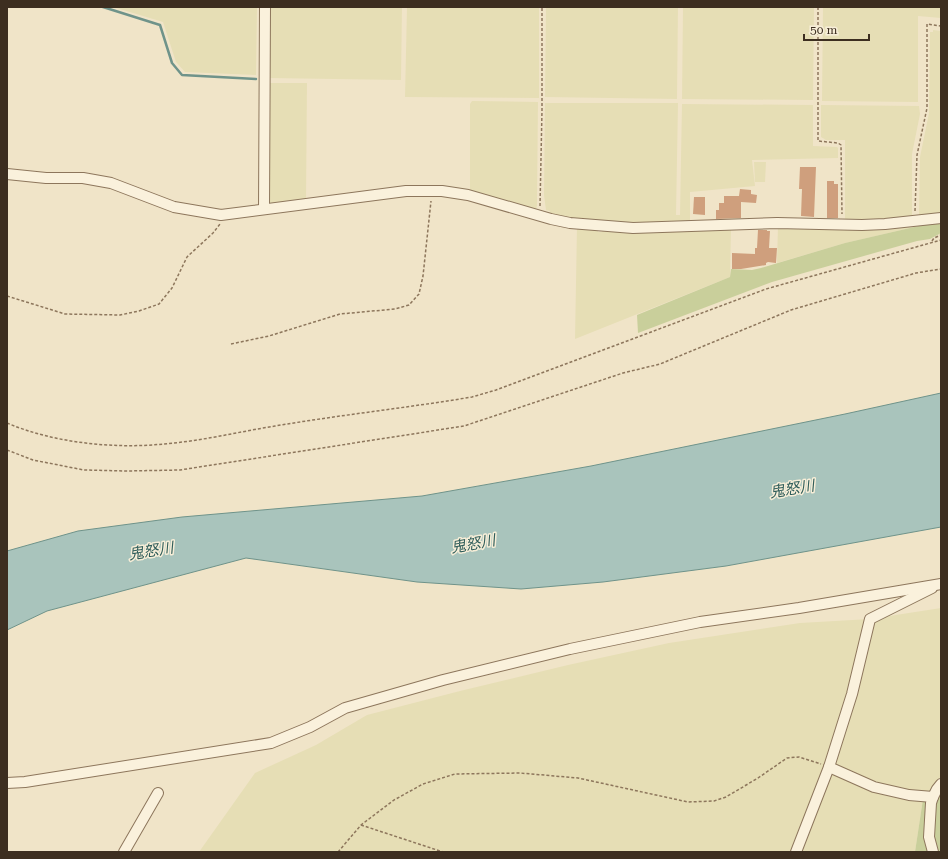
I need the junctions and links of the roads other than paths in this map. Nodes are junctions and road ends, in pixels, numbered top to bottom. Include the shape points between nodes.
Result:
1 (265, 7) edge
2 (7, 174) edge
3 (264, 209) junction
4 (941, 218) edge
5 (941, 584) edge
6 (830, 767) junction
7 (7, 783) edge
8 (941, 784) edge
9 (158, 793) dead end
10 (933, 797) junction
11 (124, 852) edge
12 (796, 852) edge
13 (933, 852) edge

1 - 3 street
2 - 3 street via 83,178 111,183 174,207 221,215
3 - 4 street via 432,190 468,195 570,223 633,228 777,222 885,224
5 - 6 street via 870,619 852,694
5 - 7 street via 700,622 570,649 443,680 344,708 310,727 272,743
6 - 10 street via 879,789
6 - 12 street
8 - 10 street
9 - 11 street
10 - 13 street via 929,837

